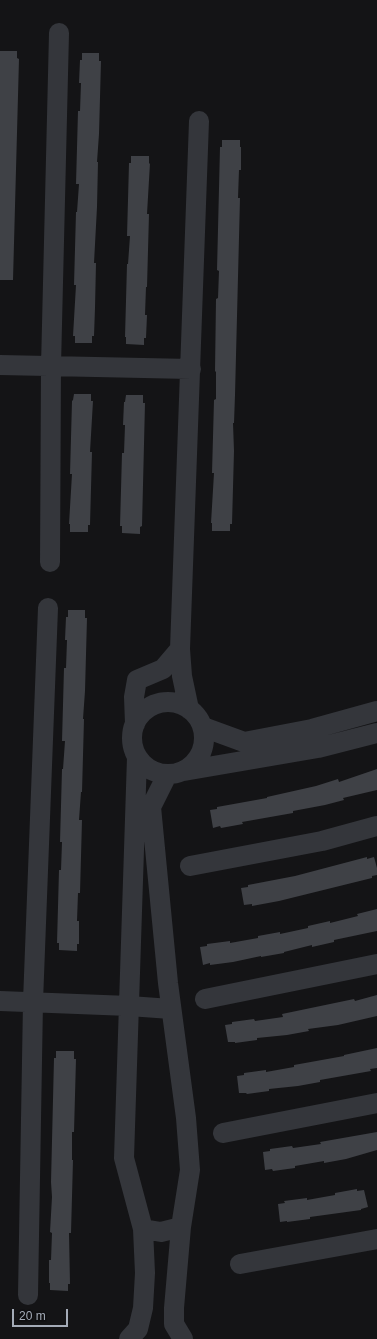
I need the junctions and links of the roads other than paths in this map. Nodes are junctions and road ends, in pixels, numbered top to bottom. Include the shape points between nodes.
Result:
1 (59, 33) dead end
2 (199, 122) dead end
3 (0, 365) edge
4 (51, 366) junction
5 (191, 369) junction
6 (50, 562) dead end
7 (48, 608) dead end
8 (180, 649) junction
9 (189, 709) junction
10 (377, 710) edge
11 (135, 724) junction
12 (203, 727) junction
13 (377, 733) edge
14 (137, 757) junction
15 (175, 773) junction
16 (377, 826) edge
17 (190, 866) dead end
18 (377, 964) edge
19 (205, 1000) dead end
20 (0, 1001) edge
21 (33, 1002) junction
22 (129, 1006) junction
23 (171, 1009) junction
24 (377, 1103) edge
25 (223, 1133) dead end
26 (180, 1227) junction
27 (143, 1229) junction
28 (377, 1239) edge
29 (240, 1264) dead end
30 (28, 1295) dead end
31 (129, 1339) edge
32 (183, 1339) edge

1 - 4 street
2 - 5 street
3 - 4 street
4 - 5 street
4 - 6 street
5 - 8 street
7 - 21 street
8 - 9 street via 182,676
8 - 11 street via 163,669 137,680 134,697
9 - 11 street via 179,703 161,702 146,710
9 - 12 street via 194,712
10 - 12 street via 312,729 244,742
11 - 14 street via 132,741
12 - 15 street via 204,744 197,760
13 - 15 street via 318,748
14 - 15 street via 150,770
14 - 22 street
15 - 23 street via 151,807
16 - 17 street via 322,841
18 - 19 street
20 - 21 street
21 - 22 street
21 - 30 street
22 - 23 street
22 - 27 street via 124,1158
23 - 26 street via 186,1118 190,1170
24 - 25 street
26 - 27 street via 161,1232
26 - 32 street via 174,1324
27 - 31 street via 143,1308 138,1329
28 - 29 street

